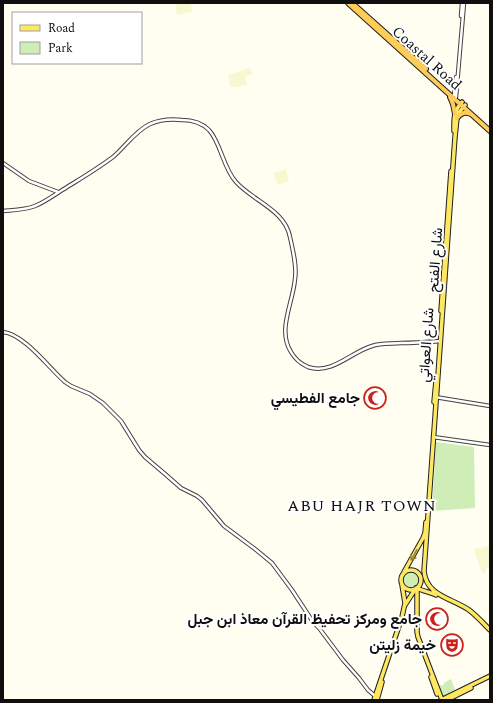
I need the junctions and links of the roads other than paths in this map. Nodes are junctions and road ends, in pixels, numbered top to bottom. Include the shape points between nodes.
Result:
1 (348, 3) edge
2 (352, 3) edge
3 (463, 3) edge
4 (447, 92) junction
5 (455, 96) junction
6 (463, 104) junction
7 (456, 116) junction
8 (473, 116) junction
9 (490, 127) edge
10 (490, 131) edge
11 (3, 163) edge
12 (59, 192) junction
13 (3, 211) edge
14 (3, 332) edge
15 (440, 341) junction
16 (436, 396) junction
17 (490, 405) edge
18 (433, 438) junction
19 (490, 446) edge
20 (404, 572) junction
21 (422, 578) junction
22 (402, 585) junction
23 (416, 589) junction
24 (490, 631) edge
25 (490, 677) edge
26 (375, 699) edge
27 (441, 700) edge
28 (447, 700) edge

1 - 4 highway, Coastal Road
2 - 5 highway, Coastal Road
3 - 5 street
4 - 6 highway, Coastal Road
4 - 7 highway
5 - 6 highway, Coastal Road
6 - 7 main road via 456,108
6 - 8 highway, Coastal Road
6 - 9 highway, Coastal Road
7 - 8 highway via 464,113
7 - 15 main road, شارع العواتي
8 - 10 highway, Coastal Road
11 - 12 street via 29,181
12 - 13 street via 35,206
12 - 15 street via 109,159 148,125 180,120 198,123 212,135 236,182 279,216 289,232 296,274 285,338 293,356 307,366 322,368 337,364 372,346
14 - 26 street via 26,344 65,382 103,402 121,421 145,457 181,488 202,500 224,526 272,562 313,622
15 - 16 main road, شارع العواتي
16 - 17 street
16 - 18 main road, شارع العواتي
18 - 19 street
18 -> 20 main road, شارع العواتي via 425,533
18 - 21 main road
20 - 21 main road via 413,570
20 - 22 main road via 401,576
21 - 23 main road
21 - 24 main road via 431,589 470,611
22 - 23 main road via 409,590
22 - 26 main road via 404,606
23 - 24 main road via 430,592 465,610
23 - 26 main road via 405,606
23 - 27 main road via 416,637
25 - 27 main road
25 - 28 main road

